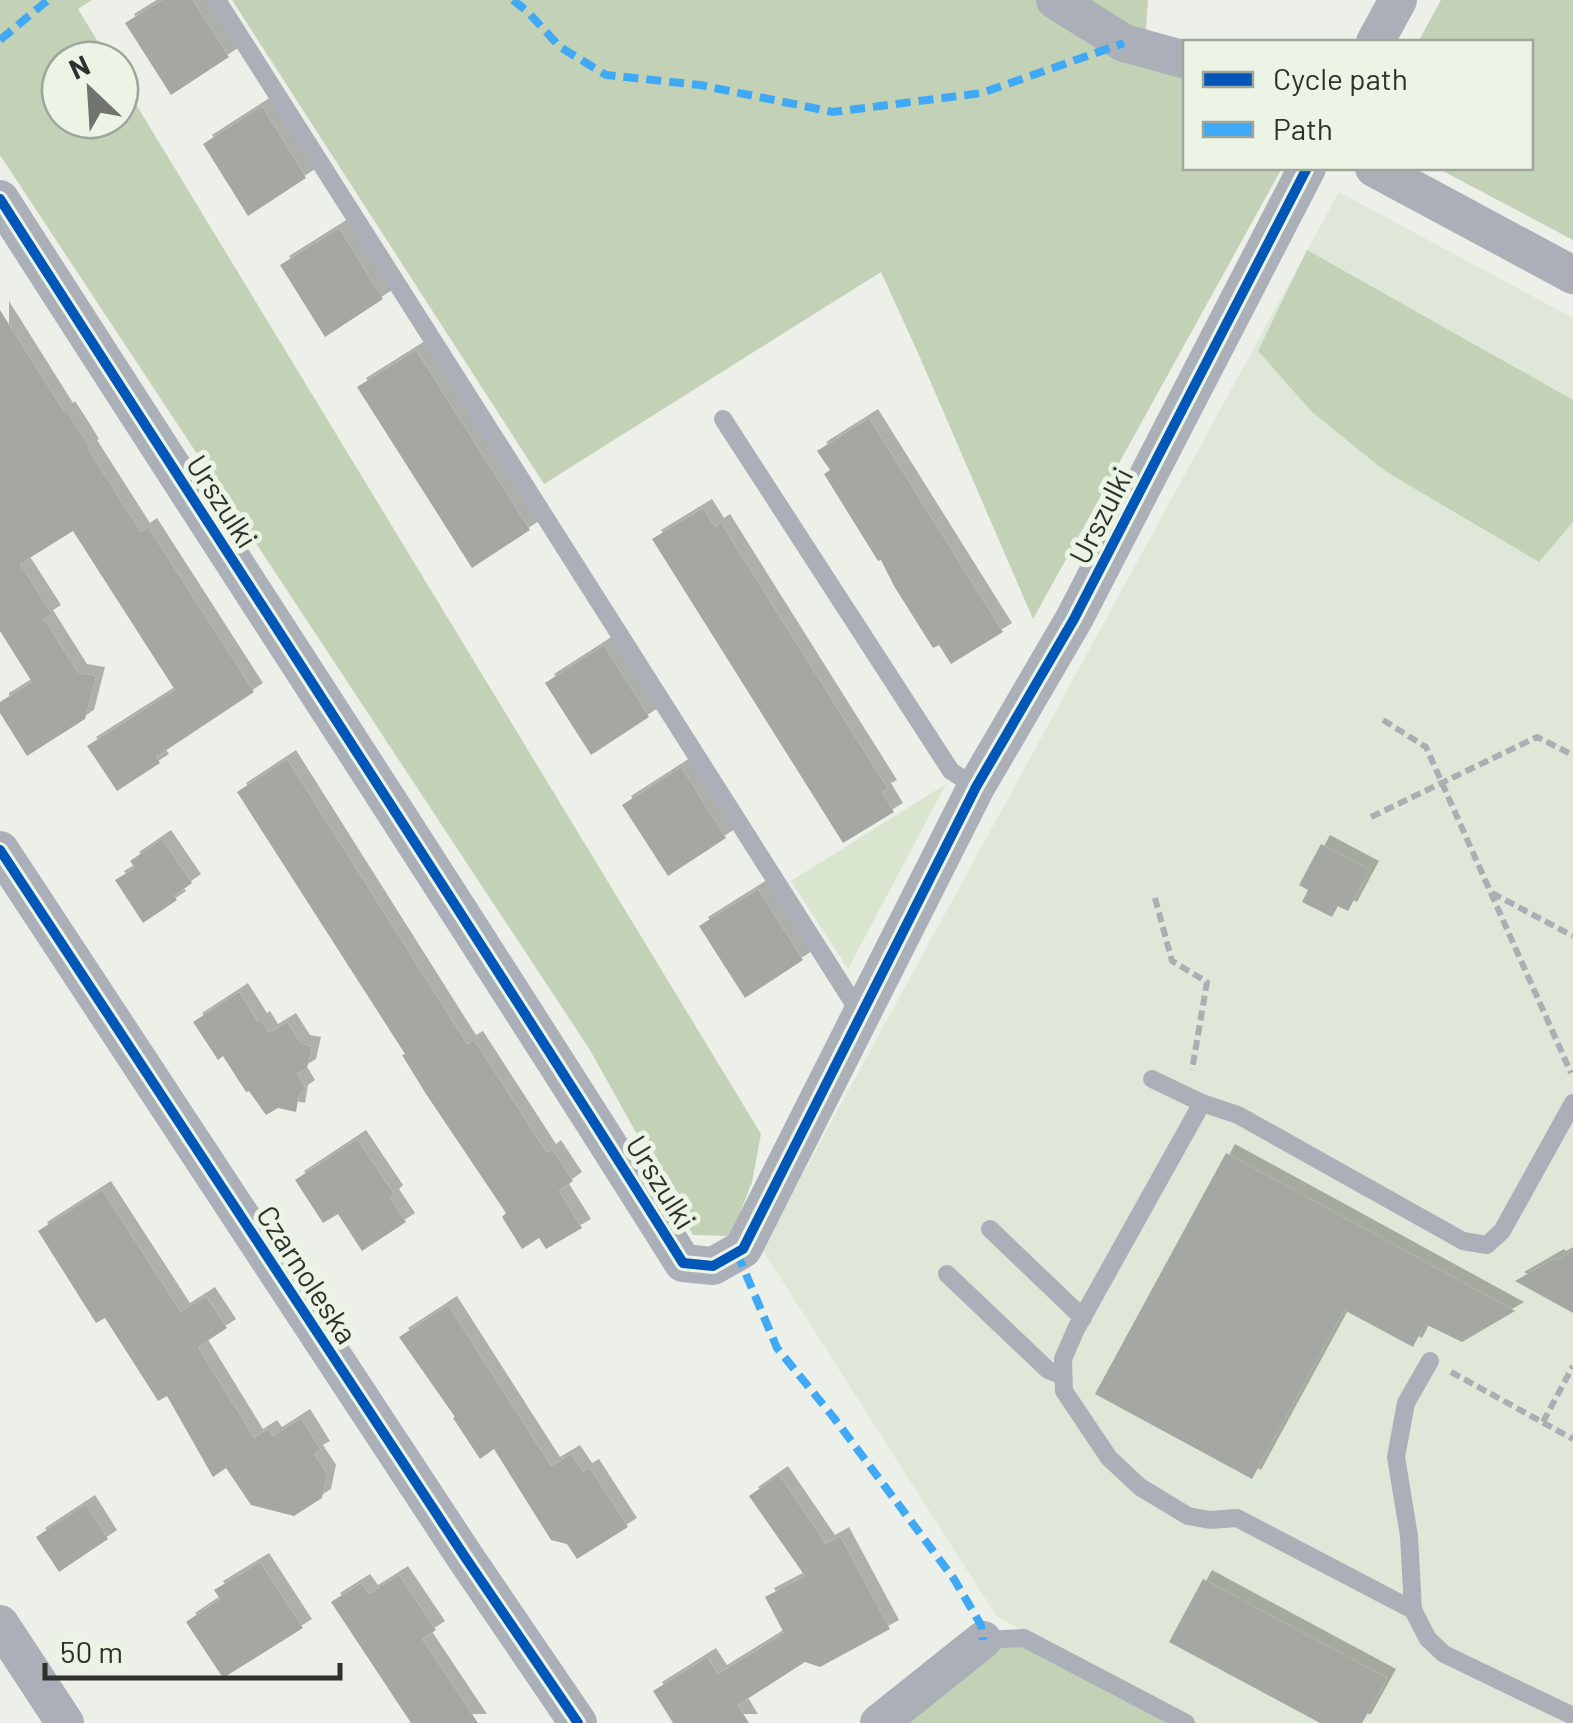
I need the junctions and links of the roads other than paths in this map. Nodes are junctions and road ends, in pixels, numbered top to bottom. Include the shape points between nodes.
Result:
1 (217, 0) edge
2 (1054, 0) edge
3 (1398, 0) edge
4 (1376, 40) edge
5 (1183, 59) edge
6 (1307, 170) edge
7 (1378, 170) edge
8 (0, 199) edge
9 (1573, 275) edge
10 (723, 419) dead end
11 (976, 786) junction
12 (0, 850) edge
13 (861, 1016) junction
14 (1152, 1079) dead end
15 (1195, 1099) junction
16 (1573, 1103) edge
17 (1568, 1119) edge
18 (990, 1229) dead end
19 (946, 1274) dead end
20 (1083, 1318) junction
21 (1436, 1365) road end
22 (1064, 1376) junction
23 (1413, 1610) junction
24 (0, 1624) edge
25 (982, 1640) joint
26 (1573, 1716) edge
27 (65, 1723) edge
28 (578, 1723) edge
29 (879, 1723) edge
30 (1186, 1723) edge

1 - 13 lane
2 - 5 street via 1124,42
3 - 4 street
6 - 11 street, Urszulki via 1074,619
7 - 9 street
8 - 13 street, Urszulki via 684,1263 713,1266 743,1249
10 - 11 lane via 951,772
11 - 13 street, Urszulki
12 - 28 street, Czarnoleska
14 - 15 lane
15 - 17 lane via 1238,1116 1463,1241 1487,1246
15 - 20 lane
16 - 17 lane
18 - 20 lane
19 - 22 lane via 1048,1370
20 - 22 lane via 1063,1360
21 - 23 lane via 1406,1403 1396,1457 1410,1536
22 - 23 lane via 1064,1392 1084,1424 1140,1487 1188,1516 1238,1518
23 - 26 lane via 1444,1654
24 - 27 street
25 - 29 street
25 - 30 lane via 1024,1638

